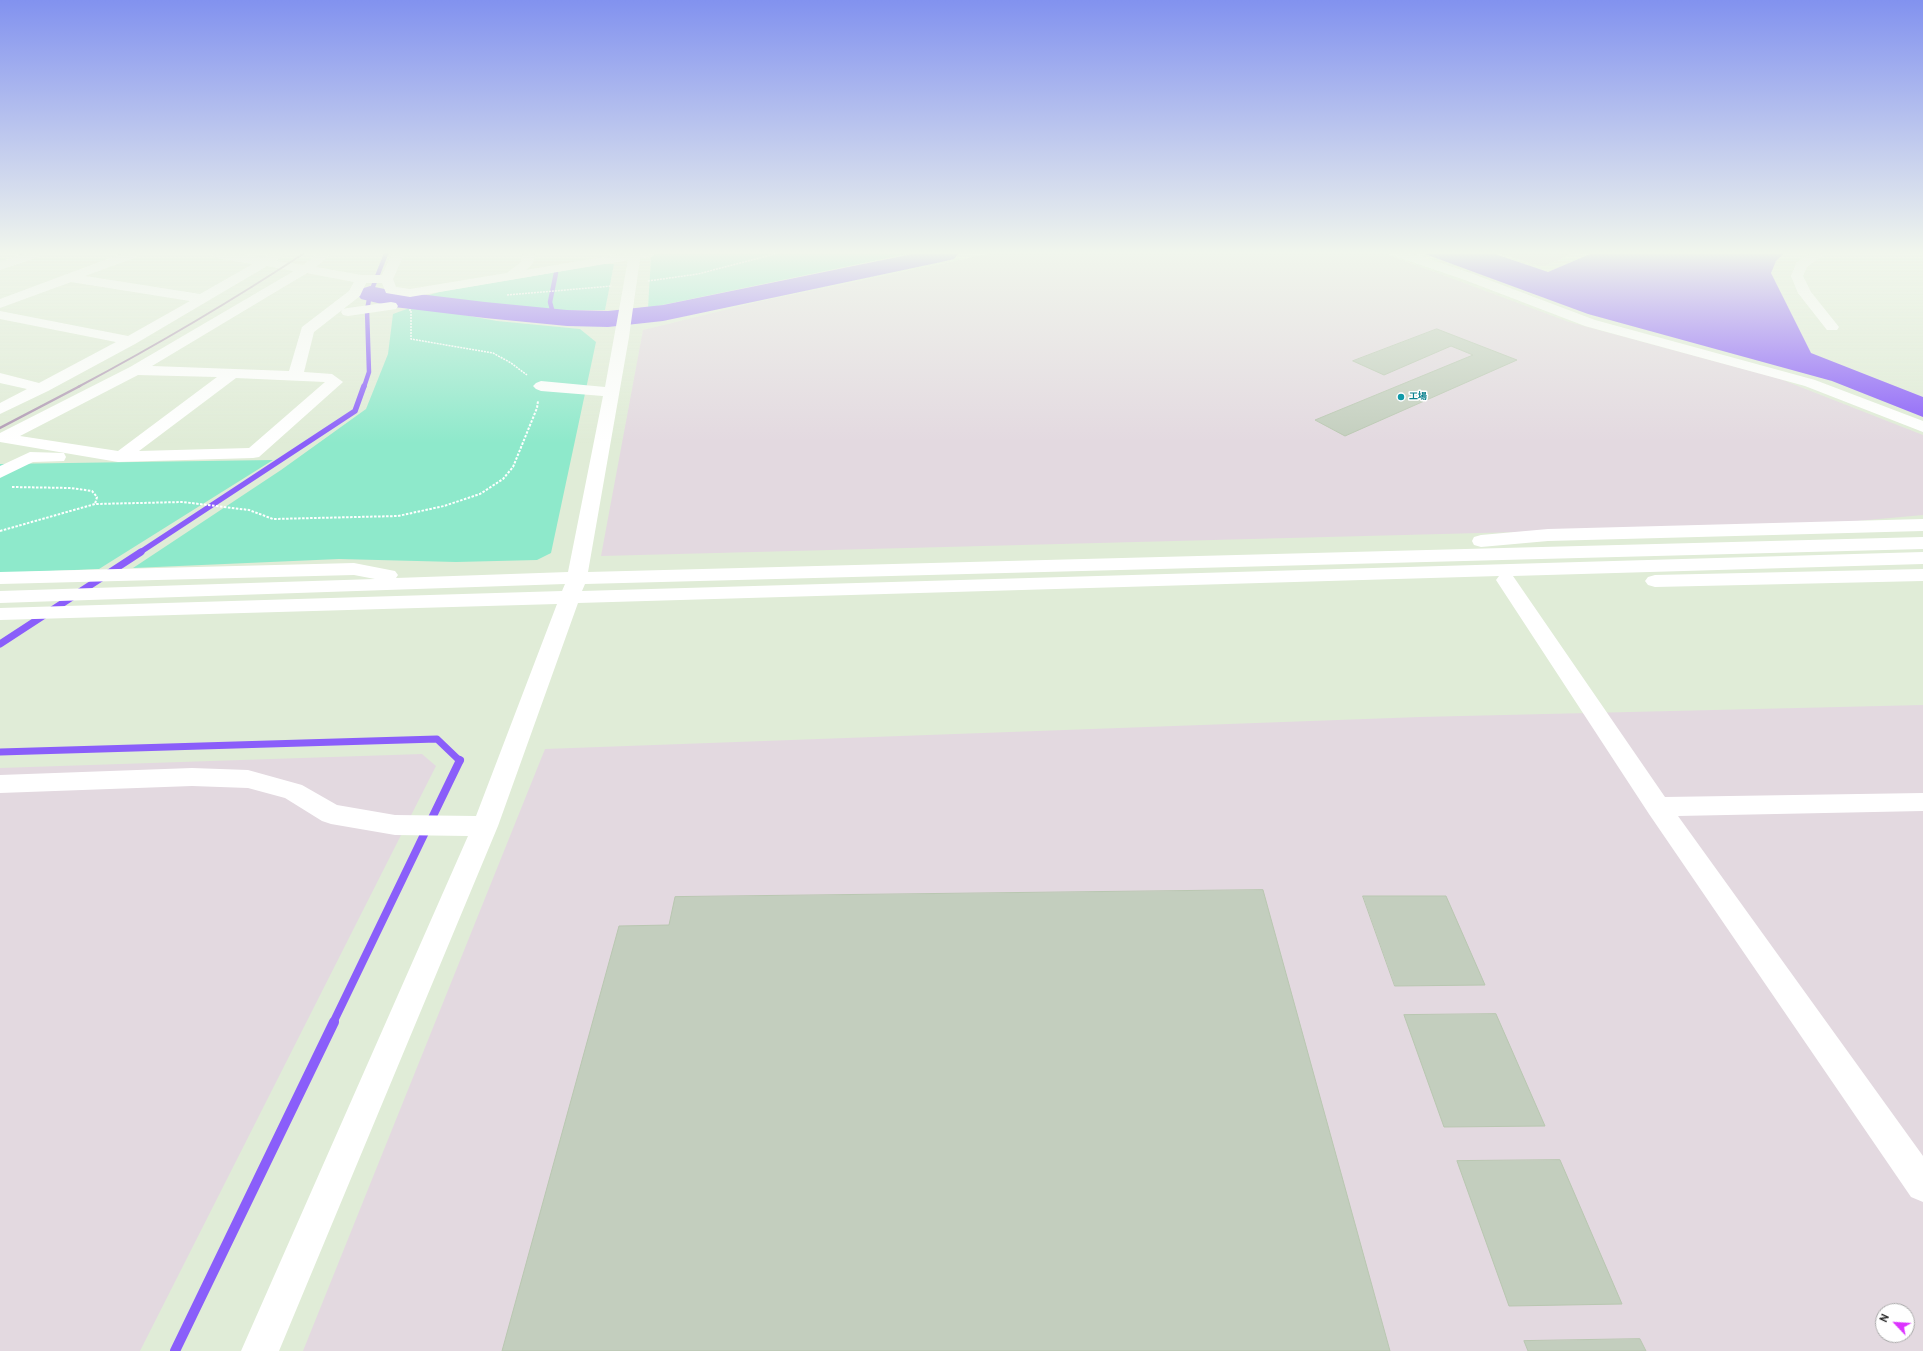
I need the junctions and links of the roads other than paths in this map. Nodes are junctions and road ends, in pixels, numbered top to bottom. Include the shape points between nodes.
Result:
1 (10, 317) edge
2 (172, 317) edge
3 (225, 317) edge
4 (324, 317) edge
5 (625, 317) edge
6 (1574, 317) edge
7 (1824, 317) edge
8 (1832, 327) dead end
9 (130, 341) junction
10 (136, 370) junction
11 (233, 373) junction
12 (295, 376) junction
13 (0, 378) edge
14 (541, 386) road end
15 (43, 388) junction
16 (612, 392) junction
17 (0, 410) edge
18 (1923, 427) edge
19 (121, 457) junction
20 (4, 480) edge
21 (1923, 525) edge
22 (1377, 557) junction
23 (1922, 559) edge
24 (1462, 572) junction
25 (0, 578) edge
26 (1506, 580) junction
27 (432, 583) junction
28 (573, 588) junction
29 (0, 597) edge
30 (403, 603) junction
31 (3, 623) edge
32 (0, 784) edge
33 (1923, 802) edge
34 (1658, 807) junction
35 (485, 826) junction
36 (1923, 1185) edge
37 (260, 1351) edge

1 - 9 street
2 - 9 street
3 - 10 street
4 - 12 street via 307,330
5 - 16 street
6 - 18 street via 1810,383
7 - 8 street
9 - 15 street
10 - 11 street
10 - 19 street via 3,438
11 - 12 street
11 - 19 street
12 - 19 street via 327,377 335,382 253,454
13 - 15 street
14 - 16 street
15 - 17 street
16 - 28 street
19 - 20 street via 30,456
21 - 22 street via 1548,535 1474,542
22 - 23 street via 1898,544
22 - 28 street
23 - 24 street
23 - 26 street via 1593,583
24 - 26 street
24 - 28 street
25 - 27 street via 354,569
26 - 34 street
27 - 28 street
27 - 29 street
28 - 30 street
28 - 35 street
30 - 31 street via 70,612
30 - 31 street via 244,620 42,627
32 - 35 street via 192,777 248,779 293,791 331,814 395,825
33 - 34 street
34 - 36 street
35 - 37 street

